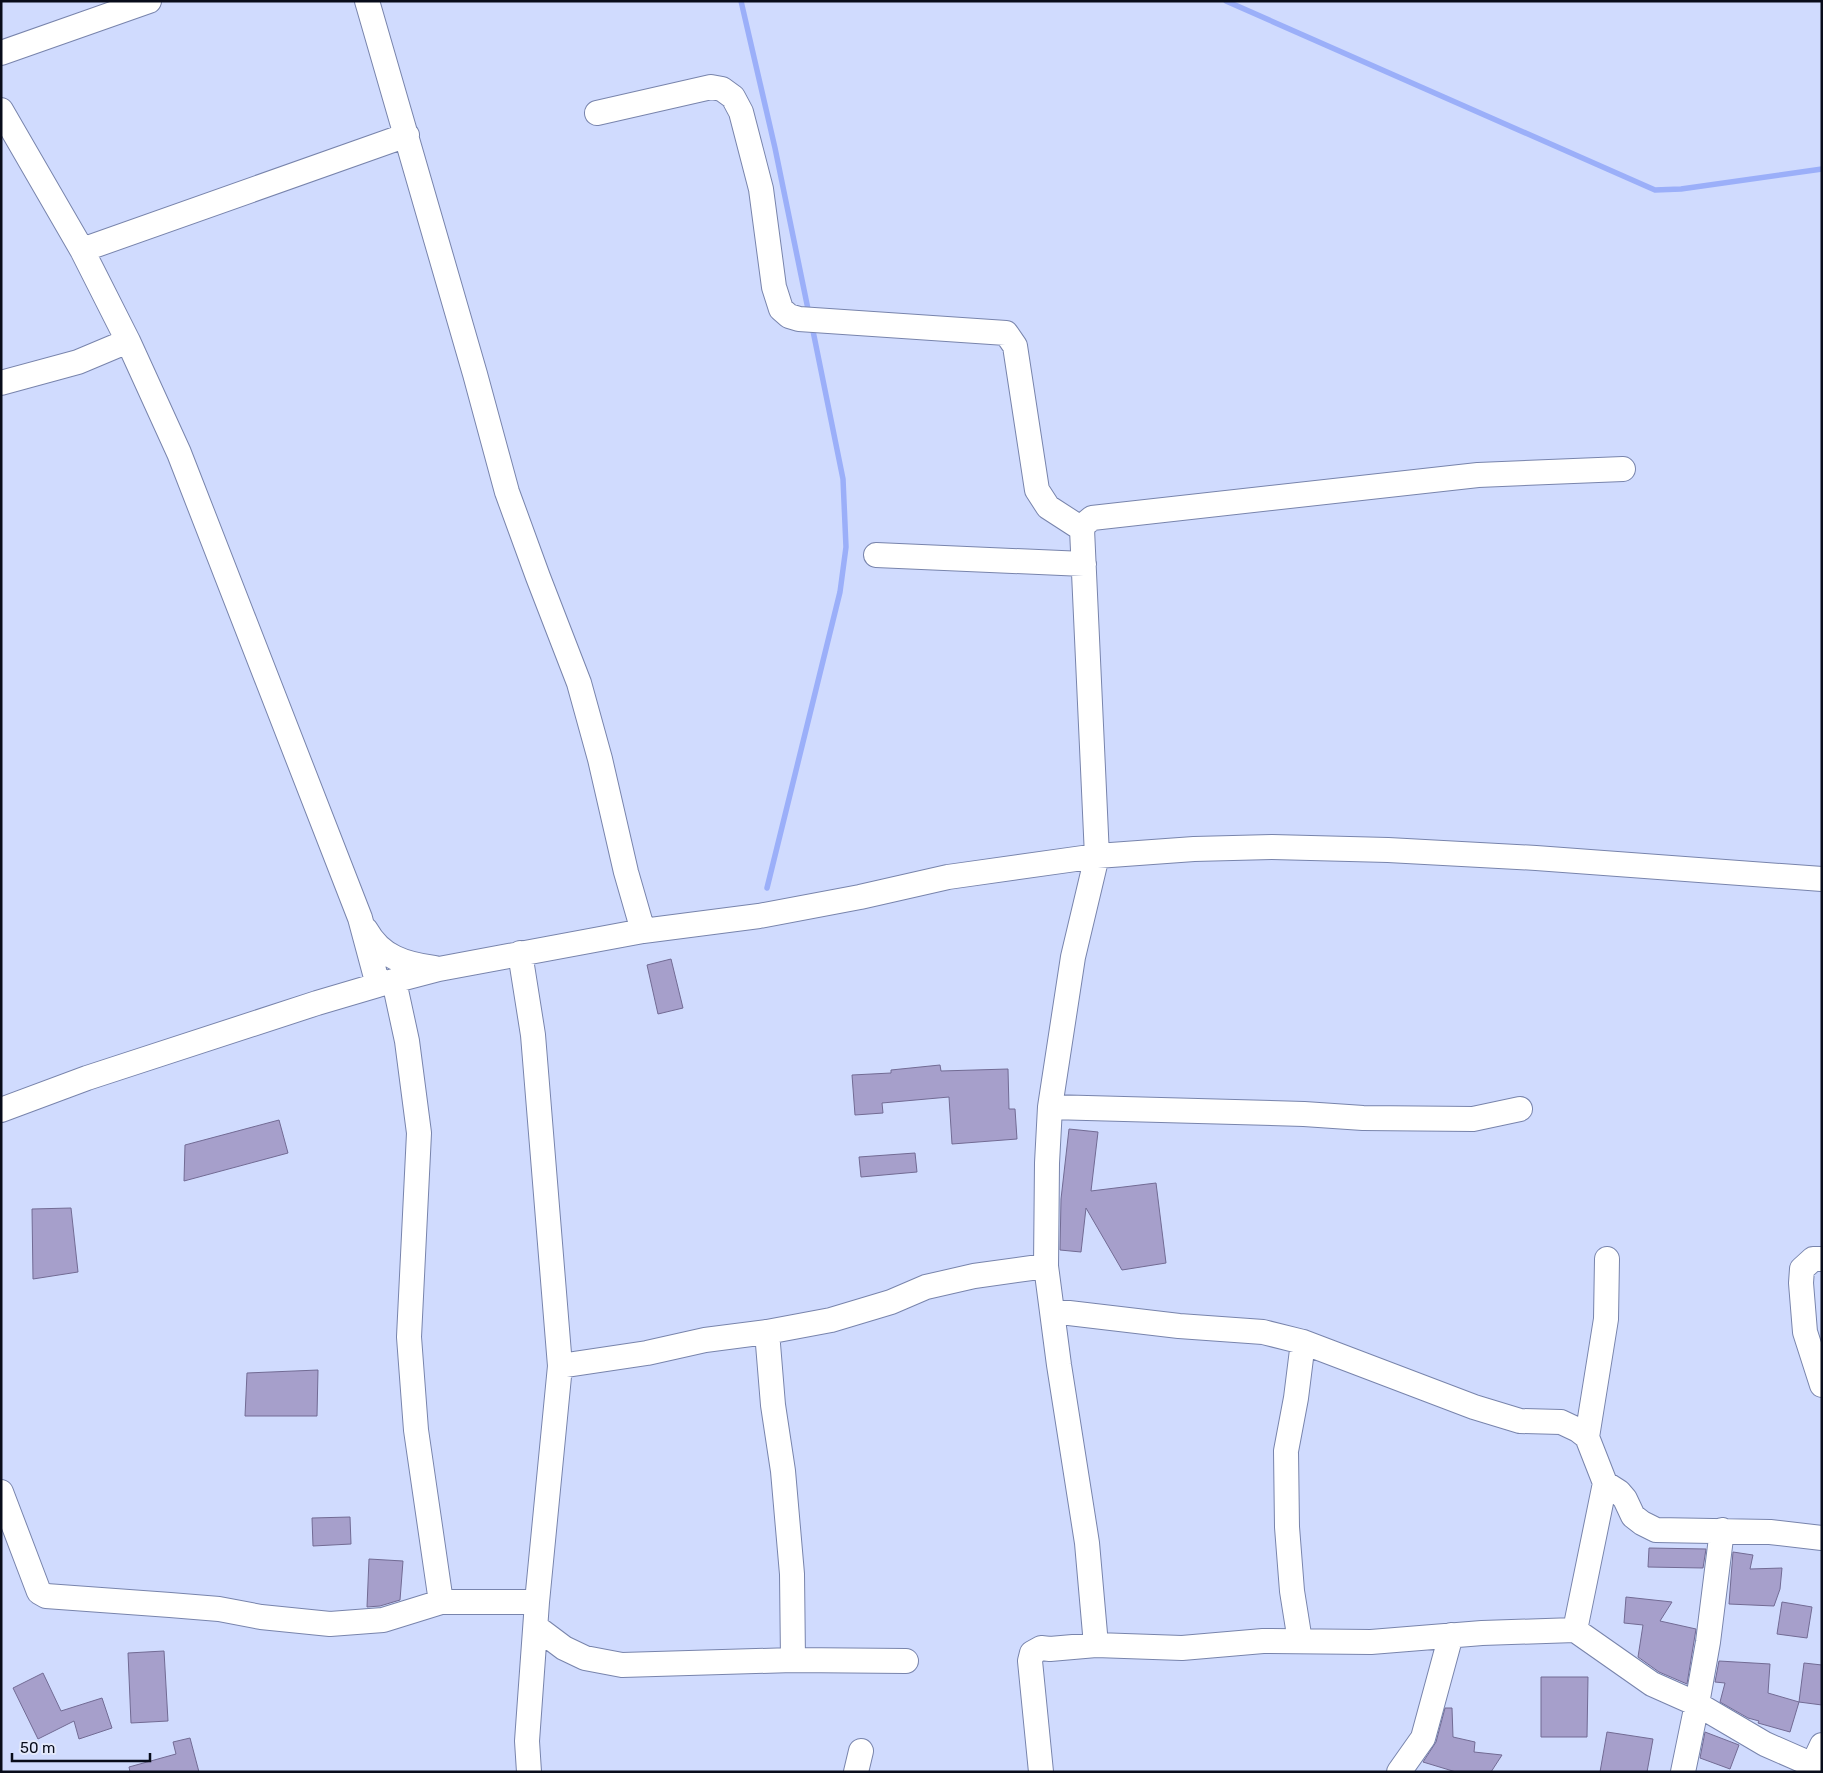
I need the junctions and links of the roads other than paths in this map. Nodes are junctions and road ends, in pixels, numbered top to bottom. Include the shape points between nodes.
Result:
1 (149, 1) edge
2 (367, 1) edge
3 (1, 53) edge
4 (1, 110) edge
5 (597, 113) dead end
6 (407, 135) junction
7 (82, 250) junction
8 (128, 341) junction
9 (1, 383) edge
10 (1623, 470) dead end
11 (1082, 529) junction
12 (876, 555) dead end
13 (1084, 564) junction
14 (1097, 856) junction
15 (1822, 879) edge
16 (360, 918) junction
17 (643, 931) junction
18 (520, 953) junction
19 (439, 969) junction
20 (386, 983) junction
21 (1050, 1107) junction
22 (1520, 1109) dead end
23 (1, 1110) edge
24 (1607, 1259) dead end
25 (1822, 1259) edge
26 (1046, 1266) junction
27 (1052, 1311) junction
28 (766, 1332) junction
29 (1302, 1342) junction
30 (560, 1366) junction
31 (1822, 1385) edge
32 (1587, 1437) junction
33 (1605, 1484) junction
34 (1, 1492) edge
35 (1722, 1530) junction
36 (1822, 1538) edge
37 (441, 1602) junction
38 (537, 1602) junction
39 (536, 1627) junction
40 (1575, 1630) junction
41 (1451, 1635) junction
42 (1300, 1642) junction
43 (1096, 1645) junction
44 (793, 1660) junction
45 (906, 1661) dead end
46 (1697, 1704) junction
47 (1819, 1759) edge
48 (529, 1772) edge
49 (1042, 1772) edge
50 (1399, 1772) edge
51 (1683, 1772) edge

1 - 3 street
2 - 6 street
4 - 7 street
5 - 11 street via 711,87 722,89 733,97 741,112 761,189 774,287 781,308 789,316 809,320 1006,333 1014,346 1037,490 1048,507
6 - 7 street
6 - 17 street via 507,492 579,684
7 - 8 street
8 - 9 street via 78,362
8 - 16 street via 179,452
10 - 11 street via 1458,478 1092,518
11 - 13 street
12 - 13 street
13 - 14 street
14 - 15 street via 1262,847 1388,850
14 - 17 street via 948,877 759,916
14 - 21 street via 1073,957
16 - 19 street via 381,950 395,959
16 - 20 street
17 - 18 street
18 - 19 street
18 - 30 street via 533,1034
19 - 20 street
20 - 23 street via 88,1078
20 - 37 street via 406,1041 419,1133 409,1337 416,1430
21 - 22 street via 1464,1119
21 - 26 street
24 - 32 street via 1606,1319
25 - 31 street via 1813,1259 1802,1269 1804,1332
26 - 27 street
26 - 28 street via 974,1276 926,1287 891,1302 831,1320
27 - 29 street via 1263,1332
27 - 43 street via 1087,1543
28 - 30 street
28 - 44 street via 792,1574
29 - 32 street via 1474,1407 1520,1421 1561,1422
29 - 42 street via 1286,1451 1292,1591
30 - 38 street
32 - 33 street
33 - 35 street via 1619,1492 1633,1516 1656,1530
33 - 40 street
34 - 37 street via 42,1596 219,1609 330,1624 383,1620
35 - 36 street
35 - 46 street
37 - 38 street
38 - 39 street
39 - 44 street via 564,1648 585,1658 622,1665
39 - 48 street via 527,1740
40 - 41 street
40 - 46 street via 1652,1684
41 - 42 street via 1371,1642
41 - 50 street via 1423,1738
42 - 43 street via 1262,1641 1182,1648
43 - 49 street via 1041,1648 1032,1653 1030,1661
44 - 45 street
46 - 47 street via 1764,1744
46 - 51 street

